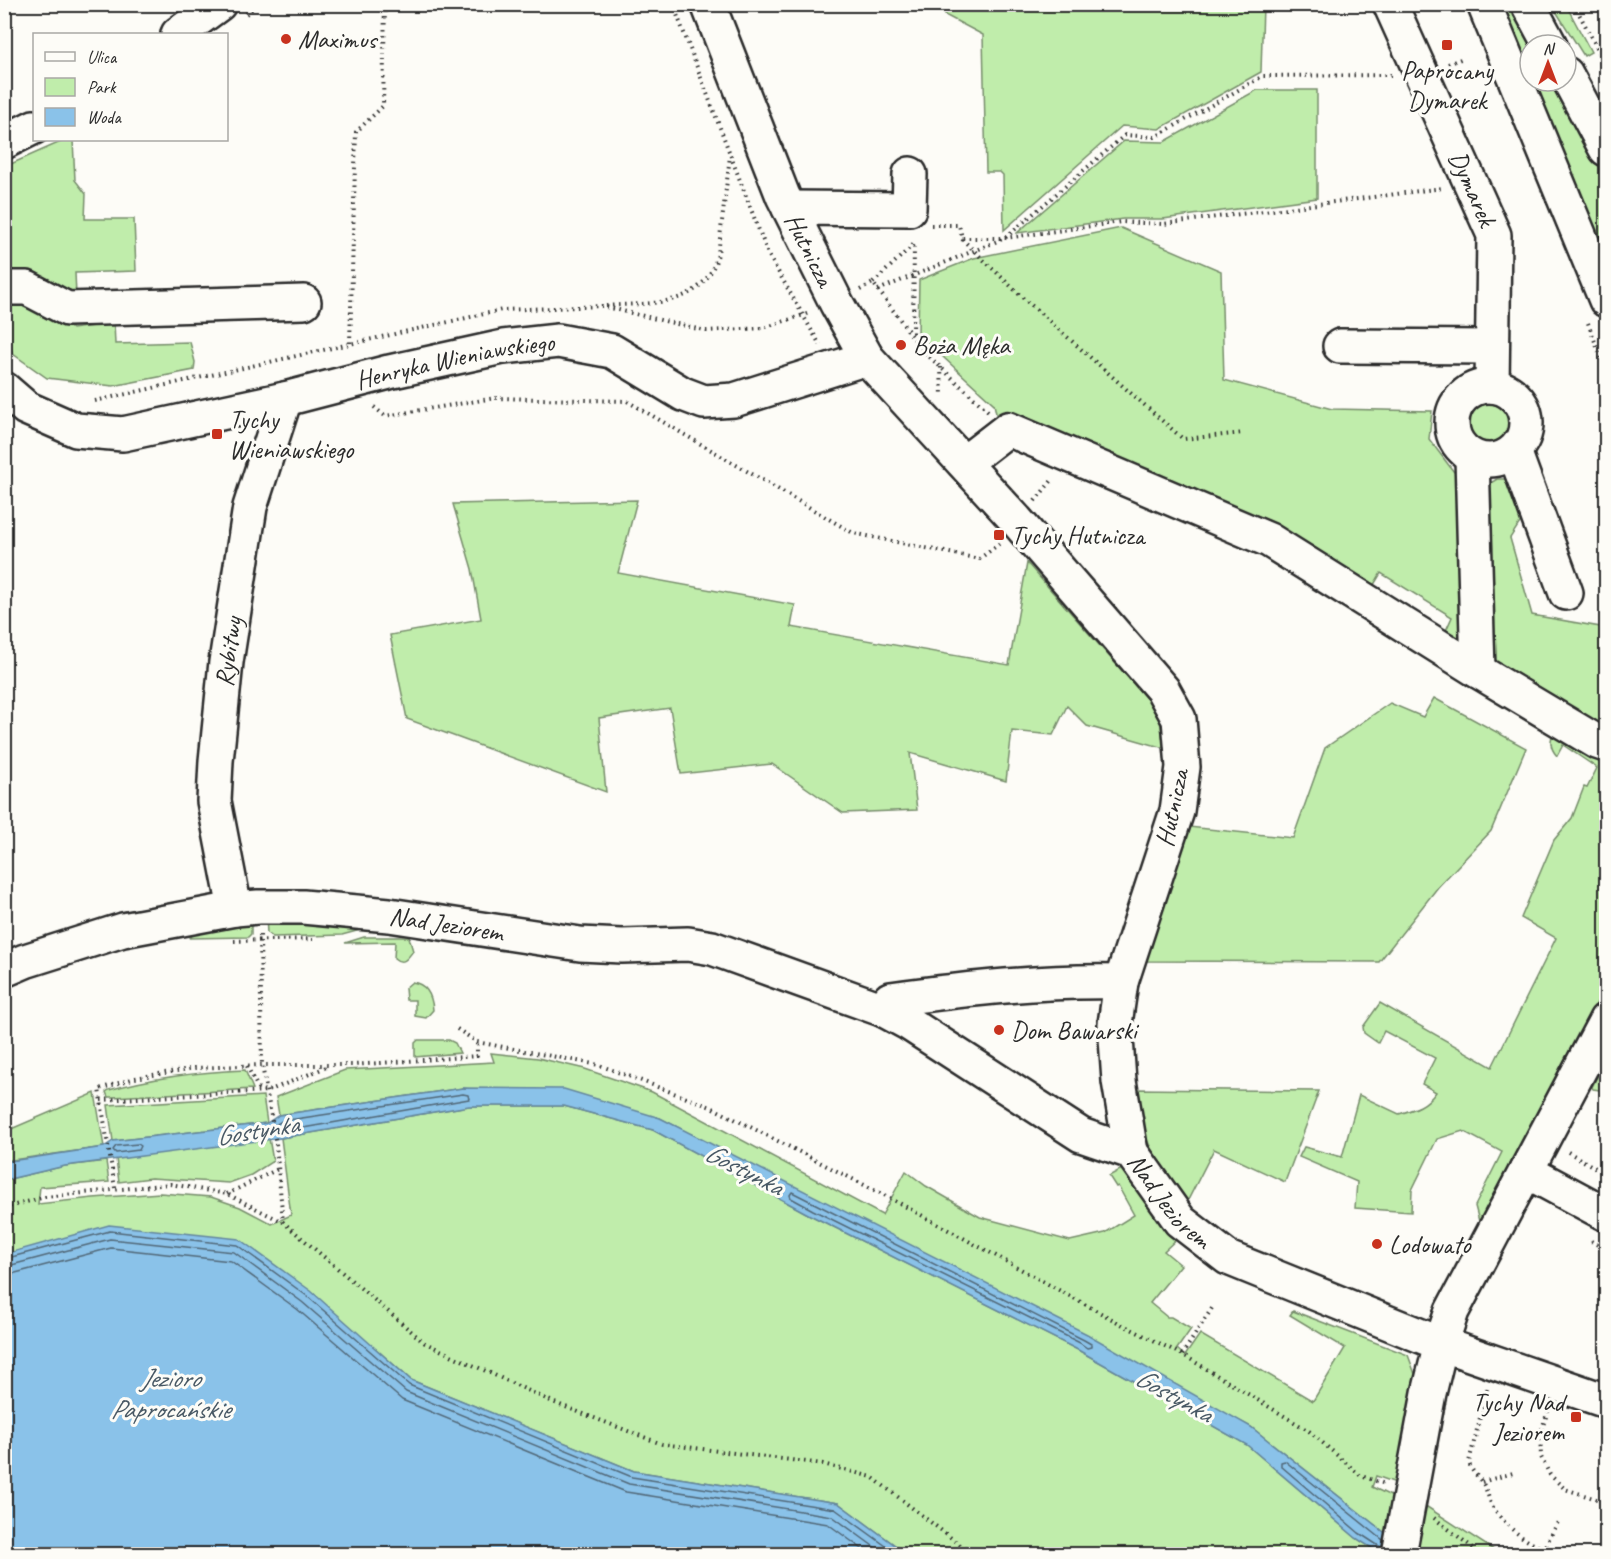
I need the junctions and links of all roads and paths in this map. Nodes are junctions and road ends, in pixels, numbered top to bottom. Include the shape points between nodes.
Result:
1 (219, 4) edge
2 (385, 4) edge
3 (673, 4) edge
4 (708, 4) edge
5 (1390, 4) edge
6 (1484, 4) edge
7 (1528, 4) edge
8 (1574, 4) edge
9 (179, 33) edge
10 (1544, 33) edge
11 (1463, 58) dead end
12 (1606, 65) edge
13 (1421, 74) junction
14 (1576, 93) edge
15 (33, 128) edge
16 (4, 142) edge
17 (1605, 147) edge
18 (730, 155) junction
19 (910, 174) dead end
20 (1471, 185) junction
21 (789, 208) junction
22 (926, 225) dead end
23 (962, 238) junction
24 (1005, 238) junction
25 (974, 251) junction
26 (914, 275) junction
27 (873, 283) dead end
28 (4, 288) edge
29 (878, 290) dead end
30 (1605, 291) edge
31 (304, 302) dead end
32 (602, 306) dead end
33 (913, 336) dead end
34 (350, 343) dead end
35 (1340, 346) dead end
36 (1492, 347) junction
37 (867, 358) junction
38 (833, 369) junction
39 (1492, 386) junction
40 (4, 388) edge
41 (285, 399) junction
42 (369, 402) dead end
43 (1244, 433) dead end
44 (1514, 451) junction
45 (1472, 457) junction
46 (964, 463) junction
47 (1057, 474) dead end
48 (1021, 526) junction
49 (1566, 593) dead end
50 (1478, 671) junction
51 (1606, 745) edge
52 (247, 908) junction
53 (4, 970) edge
54 (1121, 982) junction
55 (884, 1010) junction
56 (1606, 1020) edge
57 (457, 1029) dead end
58 (477, 1042) junction
59 (262, 1065) junction
60 (331, 1065) junction
61 (247, 1066) junction
62 (268, 1091) junction
63 (101, 1100) junction
64 (1567, 1151) dead end
65 (1131, 1152) junction
66 (278, 1169) junction
67 (1526, 1171) junction
68 (1606, 1174) edge
69 (115, 1188) junction
70 (227, 1194) junction
71 (4, 1208) edge
72 (1606, 1214) edge
73 (283, 1222) junction
74 (1214, 1305) dead end
75 (1441, 1344) junction
76 (1182, 1355) junction
77 (1489, 1379) dead end
78 (1552, 1401) dead end
79 (1606, 1401) edge
80 (1513, 1473) dead end
81 (1482, 1482) junction
82 (1606, 1502) edge
83 (1417, 1503) junction
84 (1559, 1520) dead end
85 (972, 1554) edge
86 (1399, 1554) edge
87 (1481, 1554) edge

1 - 9 street
2 - 34 path via 383,106 356,132
3 - 18 path
4 - 21 street, Hutnicza
5 - 13 street, Dymarek
6 - 30 street
7 - 10 street
8 - 12 path
11 - 13 path
13 - 20 street, Dymarek
13 - 24 path via 1263,76 1155,137 1125,135
14 - 17 street
15 - 16 street
18 - 32 path via 718,254 714,269 699,288 676,300
18 - 38 path via 768,255
19 - 21 street via 909,209
20 - 24 path via 1163,224 1120,222
20 - 36 street, Dymarek via 1494,235
21 - 37 street, Hutnicza
22 - 23 path via 959,225
23 - 24 path
23 - 25 path
24 - 25 path
25 - 26 path
25 - 43 path via 1183,439
26 - 27 path via 914,244
26 - 29 path
26 - 33 path
28 - 31 street via 27,288 68,309
35 - 36 street
36 - 39 street, Dymarek
37 - 38 street, Henryka Wieniawskiego
37 - 46 street, Hutnicza
38 - 41 street, Henryka Wieniawskiego via 734,400 704,402 683,394 612,351 558,341 503,347
39 - 44 street via 1512,394 1525,411 1525,433
39 - 45 street via 1477,387 1464,395 1452,420 1461,448
40 - 41 street, Henryka Wieniawskiego via 26,408 76,430 123,434
41 - 52 street, Rybitwy via 250,507 219,728 214,801
42 - 48 path via 385,416 495,398 627,401 853,533 979,559
44 - 45 street via 1501,459 1486,461
44 - 49 street
45 - 50 street
46 - 48 street, Hutnicza
46 - 50 street via 1008,429 1269,540
47 - 48 path via 1027,510 1031,516
48 - 54 street, Hutnicza via 1163,690 1179,719 1183,767 1177,811
50 - 51 street
52 - 53 street, Nad Jeziorem via 123,930
52 - 55 street, Nad Jeziorem via 303,907 389,915 580,944 688,944 712,948
52 - 59 path
54 - 55 street via 981,988 890,999
54 - 65 street, Hutnicza via 1115,1024 1119,1082
55 - 65 street, Nad Jeziorem via 1081,1135
56 - 67 street
57 - 58 path
58 - 60 path via 477,1056
58 - 76 path via 599,1065 711,1107
59 - 60 path
59 - 61 path
59 - 62 path
60 - 62 path
61 - 62 path via 258,1088
61 - 63 path via 195,1068 135,1078 99,1089
62 - 63 path
62 - 66 path
63 - 69 path
64 - 68 path
65 - 75 street, Nad Jeziorem via 1180,1221 1228,1258
66 - 70 path
66 - 73 path
67 - 72 street
67 - 75 street via 1452,1311
69 - 70 path via 170,1184
69 - 71 path via 45,1197
70 - 73 path
73 - 85 path via 425,1343 555,1403 662,1444 823,1464 872,1477
74 - 76 path
75 - 79 street, Nad Jeziorem
75 - 83 street
76 - 83 path via 1309,1431 1361,1476
77 - 81 path via 1469,1462
78 - 82 path via 1540,1434 1541,1457 1550,1476 1565,1489
80 - 81 path
81 - 84 path via 1493,1507 1511,1529 1532,1544 1544,1549
83 - 86 street
83 - 87 path

